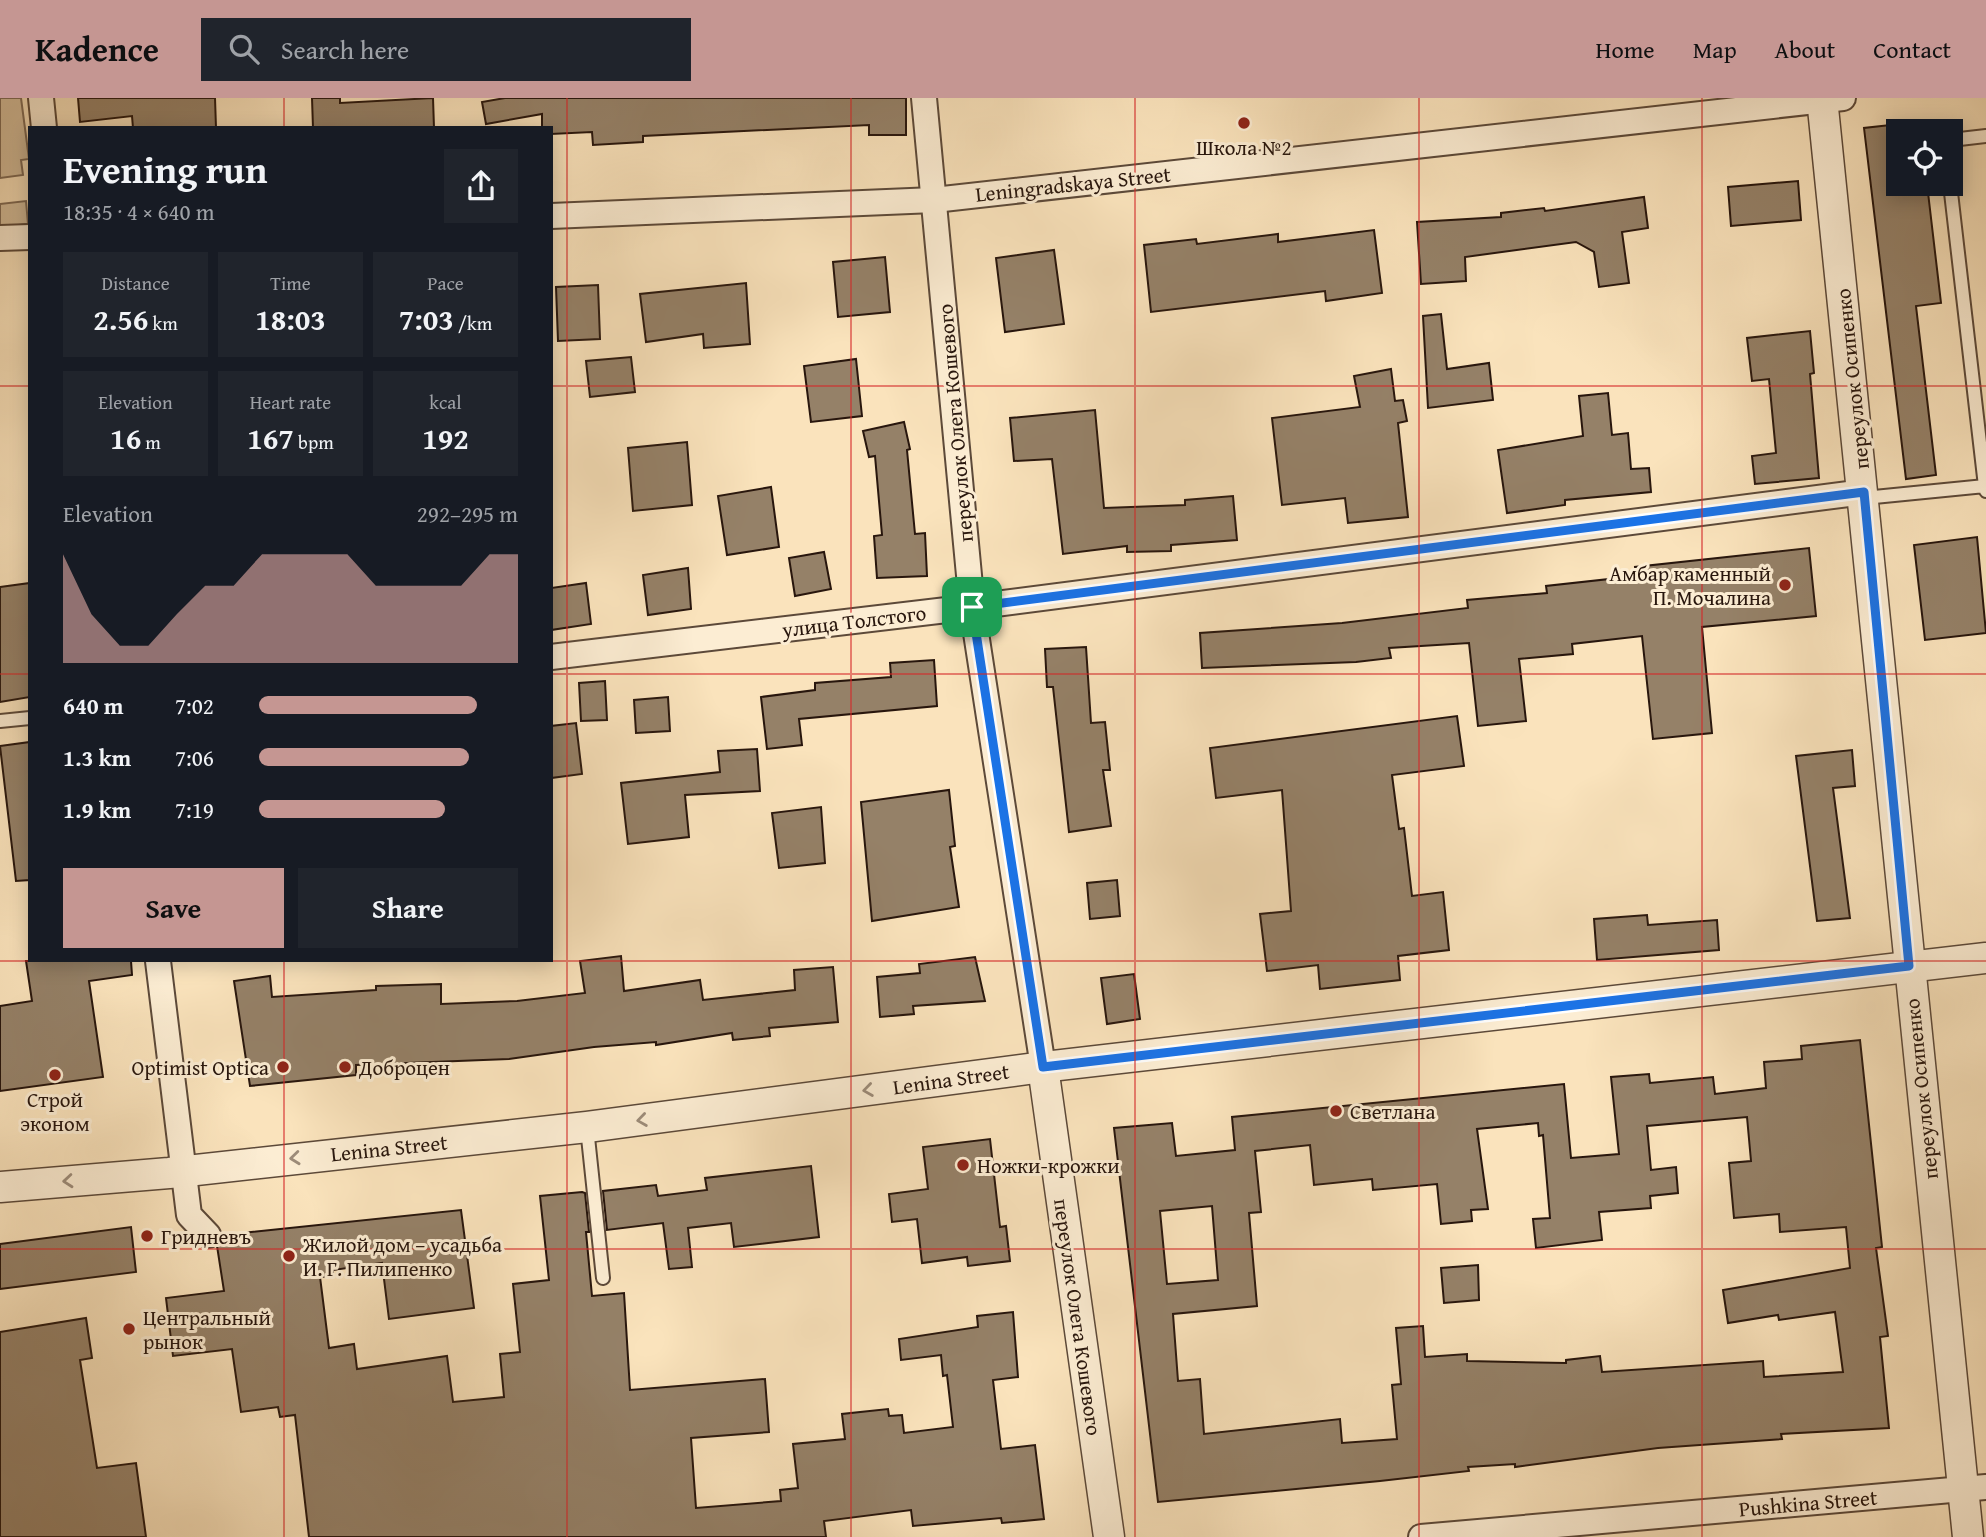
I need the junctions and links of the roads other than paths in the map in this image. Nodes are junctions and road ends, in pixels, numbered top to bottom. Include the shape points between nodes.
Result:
1 (41, 98) edge
2 (924, 98) edge
3 (1829, 99) edge
4 (44, 126) edge
5 (1986, 136) edge
6 (1963, 139) edge
7 (1951, 196) edge
8 (934, 200) junction
9 (553, 216) edge
10 (28, 237) edge
11 (0, 238) edge
12 (1986, 489) edge
13 (1864, 495) junction
14 (972, 607) junction
15 (553, 657) edge
16 (28, 718) edge
17 (0, 722) edge
18 (1986, 958) edge
19 (158, 962) edge
20 (1909, 966) junction
21 (1043, 1067) junction
22 (587, 1127) junction
23 (183, 1170) junction
24 (0, 1187) edge
25 (208, 1235) dead end
26 (603, 1278) dead end
27 (1974, 1488) edge
28 (1109, 1537) edge
29 (1421, 1537) edge
30 (1968, 1537) edge

1 - 4 street
2 - 8 street, переулок Олега Кошевого
3 - 8 street, Leningradskaya Street
3 - 13 street, переулок Осипенко
5 - 6 lane
7 - 12 lane
8 - 9 street, Leningradskaya Street
8 - 14 street, переулок Олега Кошевого
10 - 11 street
12 - 13 lane
13 - 14 street, улица Толстого
13 - 20 street, переулок Осипенко
14 - 15 street, улица Толстого
14 - 21 street, переулок Олега Кошевого
16 - 17 lane
18 - 20 street, Lenina Street
19 - 23 street
20 - 21 street, Lenina Street
20 - 27 street, переулок Осипенко
21 -> 22 street, Lenina Street
21 - 28 street, переулок Олега Кошевого
22 -> 23 street, Lenina Street
22 - 26 lane
23 -> 24 street, Lenina Street
23 - 25 street via 189,1215
27 - 29 street, Pushkina Street
27 - 30 street, переулок Осипенко

